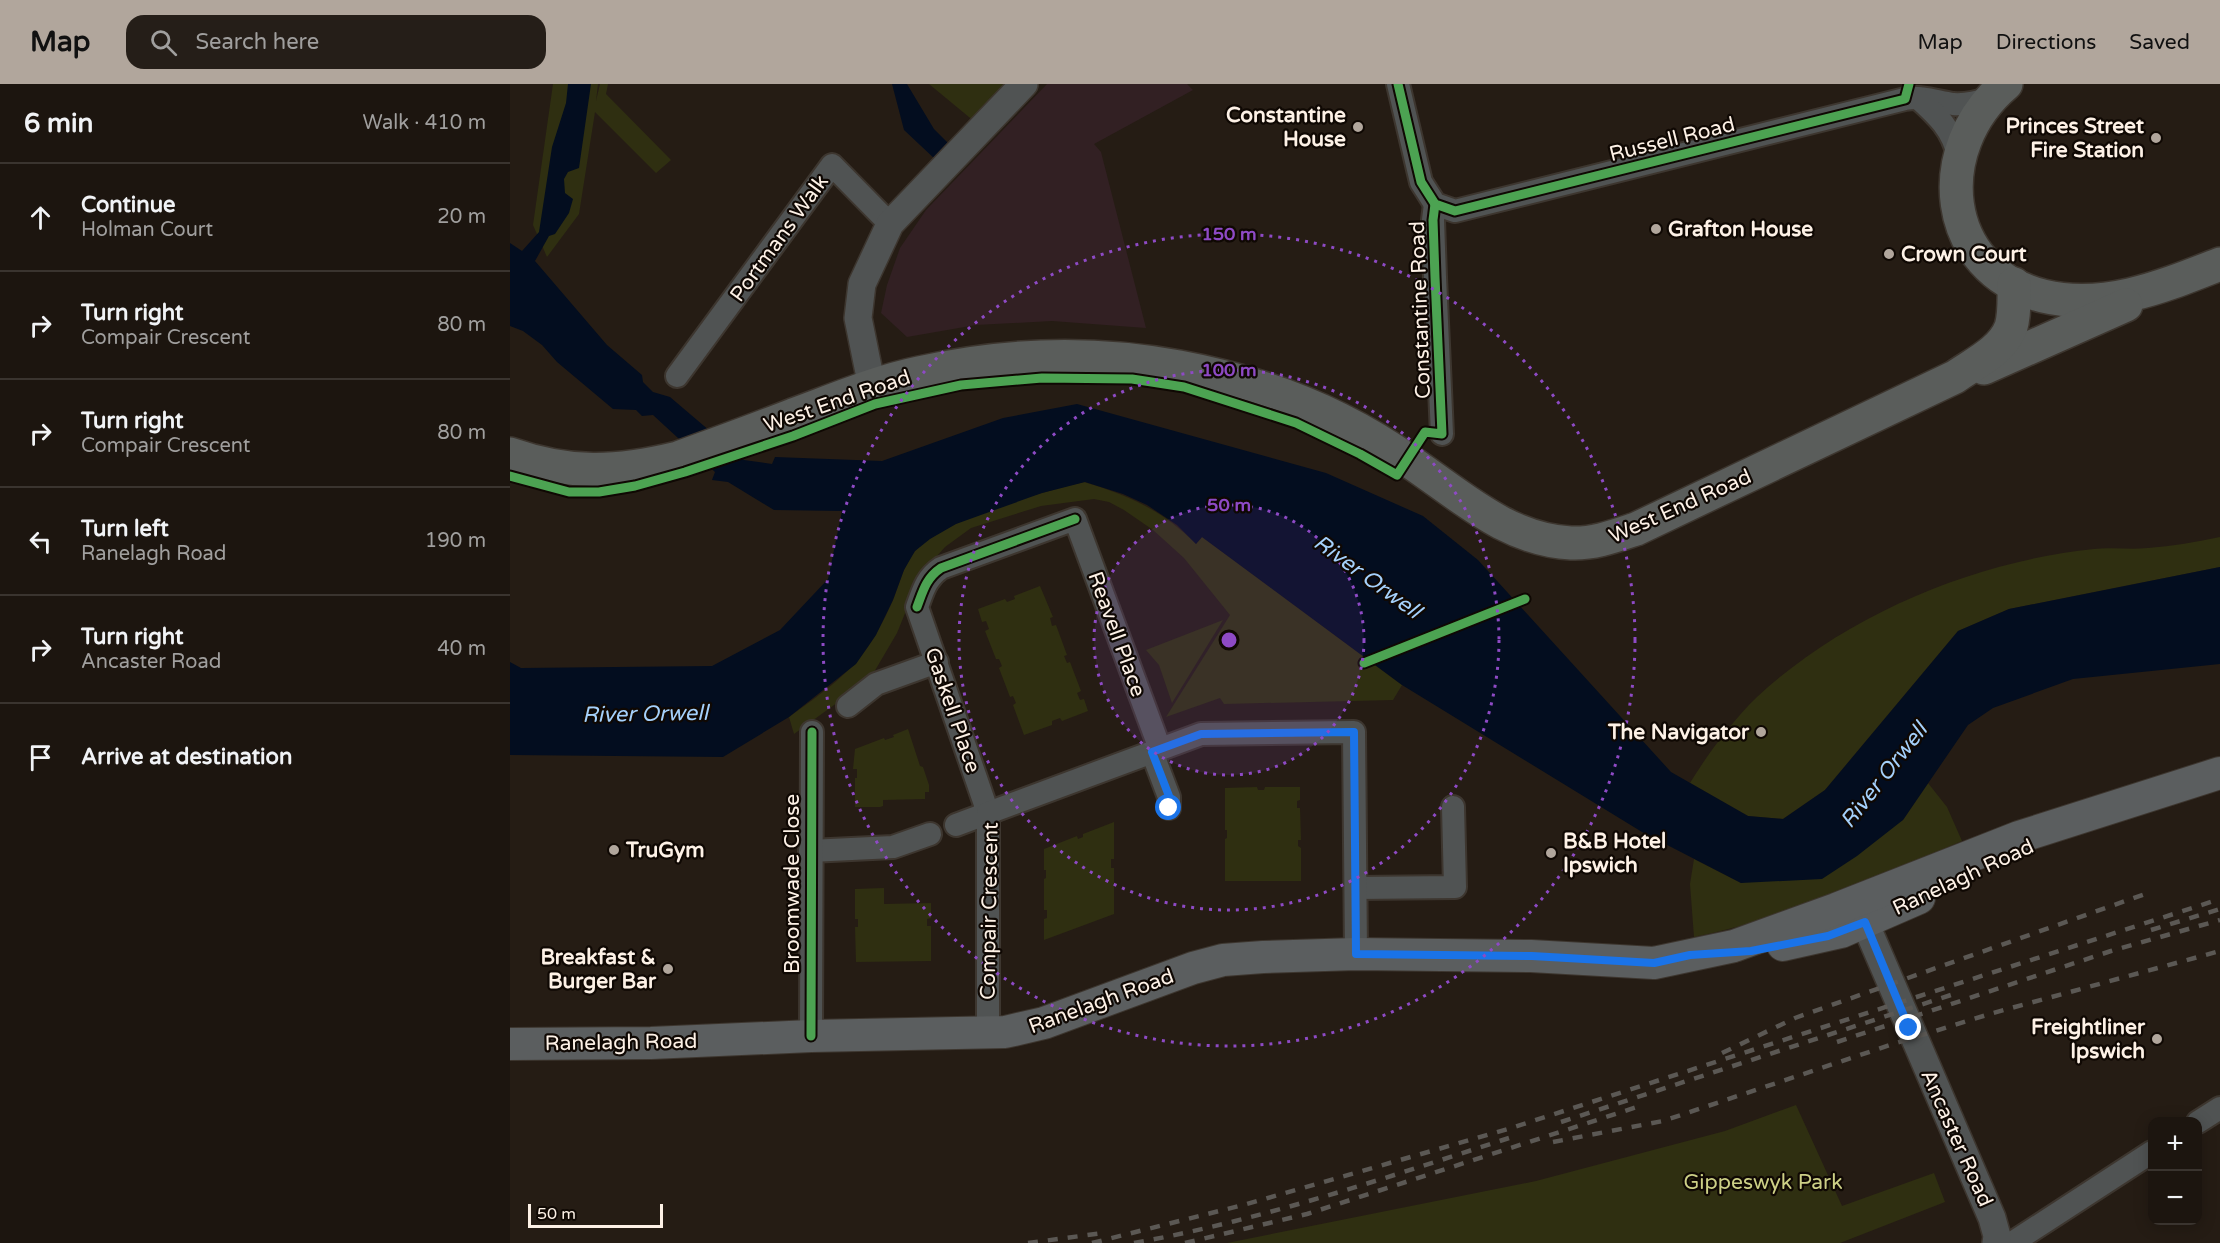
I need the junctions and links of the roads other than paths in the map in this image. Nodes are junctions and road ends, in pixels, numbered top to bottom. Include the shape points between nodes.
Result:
1 (1024, 84) edge
2 (1398, 84) edge
3 (1998, 91) edge
4 (1917, 98) junction
5 (1958, 156) junction
6 (1435, 204) junction
7 (890, 224) junction
8 (2220, 264) edge
9 (2014, 284) junction
10 (2162, 287) junction
11 (677, 376) dead end
12 (1955, 376) junction
13 (872, 387) junction
14 (1442, 434) dead end
15 (510, 454) edge
16 (917, 607) joint
17 (938, 662) junction
18 (848, 706) dead end
19 (812, 732) dead end
20 (1156, 751) junction
21 (2220, 773) edge
22 (1453, 807) dead end
23 (1169, 808) dead end
24 (988, 813) junction
25 (957, 825) dead end
26 (930, 834) dead end
27 (810, 851) junction
28 (1356, 888) junction
29 (1860, 912) junction
30 (1356, 954) junction
31 (988, 1034) junction
32 (811, 1036) junction
33 (510, 1044) edge
34 (2220, 1108) edge
35 (2202, 1119) edge
36 (2148, 1155) edge
37 (1996, 1243) edge
38 (2012, 1243) edge

1 - 7 street
2 - 6 street, Constantine Road via 1421,182
3 - 4 street, Russell Road via 1976,102 1955,104
3 - 5 main road via 1974,120
4 - 5 street via 1950,131
4 - 6 street, Russell Road via 1455,211
5 - 9 main road via 1955,177 1961,221 1987,265
6 - 14 street, Constantine Road
7 - 11 street, Portmans Walk via 832,165
7 - 13 street via 862,284 858,318
8 - 10 main road
9 - 10 main road via 2043,296 2074,300 2117,298
9 - 12 main road, West End Road via 2013,314 2006,336 1996,348
10 - 12 main road, West End Road via 1990,366
12 - 13 main road, West End Road via 1636,529 1601,541 1573,543 1508,528 1407,459 1340,420 1298,400 1214,374 1109,358 1033,356 928,371
13 - 15 main road, West End Road via 678,458 621,469 596,471 542,465
16 - 17 street, Gaskell Place
16 - 20 street, Reavell Place via 926,583 941,568 1075,519
17 - 18 street via 876,684
17 - 24 street, Gaskell Place
19 - 27 street, Broomwade Close
20 - 23 street, Reavell Place
20 - 24 street, Compair Crescent
20 - 28 street, Compair Crescent via 1201,734 1354,732
21 - 29 main road, Ranelagh Road via 2019,837
22 - 28 street via 1455,887
24 - 25 street
24 - 31 street, Compair Crescent
26 - 27 street via 893,848
27 - 32 street, Broomwade Close
28 - 30 street, Compair Crescent
29 - 30 main road, Ranelagh Road via 1654,963 1532,956
29 - 37 street, Ancaster Road via 1992,1218
30 - 31 main road, Ranelagh Road via 1213,962 1032,1027
31 - 32 main road, Ranelagh Road
32 - 33 main road, Ranelagh Road
34 - 35 street
36 - 38 street

